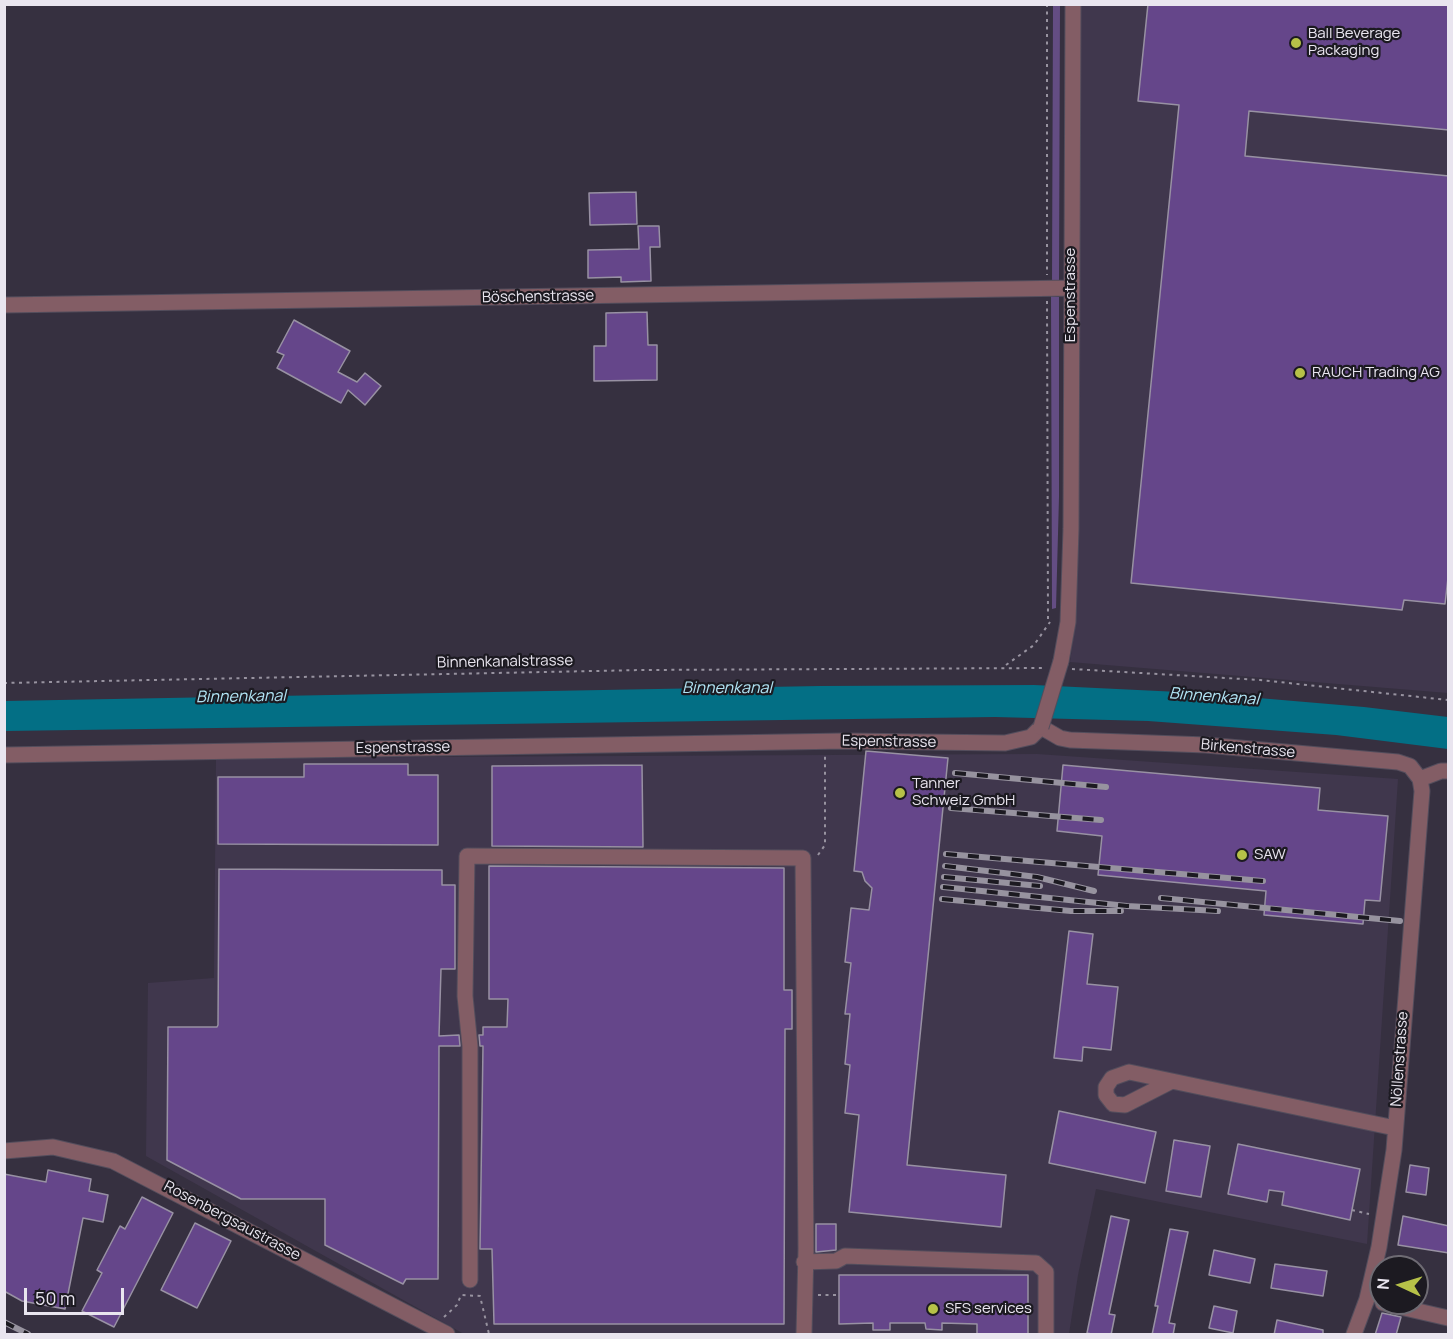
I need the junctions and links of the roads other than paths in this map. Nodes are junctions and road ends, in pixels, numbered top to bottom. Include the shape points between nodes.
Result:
1 (1072, 4) edge
2 (1071, 288) junction
3 (4, 305) edge
4 (1036, 732) junction
5 (4, 755) edge
6 (1449, 771) edge
7 (1420, 779) junction
8 (1170, 1082) dead end
9 (1395, 1128) junction
10 (4, 1151) edge
11 (1382, 1255) edge
12 (804, 1262) junction
13 (470, 1280) dead end
14 (1369, 1313) edge
15 (1429, 1314) edge
16 (1449, 1318) edge
17 (804, 1329) edge
18 (447, 1335) edge
19 (1046, 1335) edge
20 (1354, 1335) edge

1 - 2 street, Espenstrasse
2 - 3 street, Böschenstrasse
2 - 4 street, Espenstrasse, bridge via 1068,622 1061,666
4 - 5 street, Espenstrasse via 1005,743 825,741
4 - 7 street, Birkenstrasse via 1060,738 1206,745 1398,762 1410,766
6 - 7 street
7 - 9 street, Nöllenstrasse
8 - 9 street
9 - 11 street, Nöllenstrasse
10 - 18 street, Rosenbergsaustrasse via 53,1148 113,1161
12 - 13 street via 803,858 467,856
12 - 17 street
12 - 19 street via 836,1261 845,1256 1036,1263 1046,1272
14 - 20 street, Nöllenstrasse
15 - 16 street

